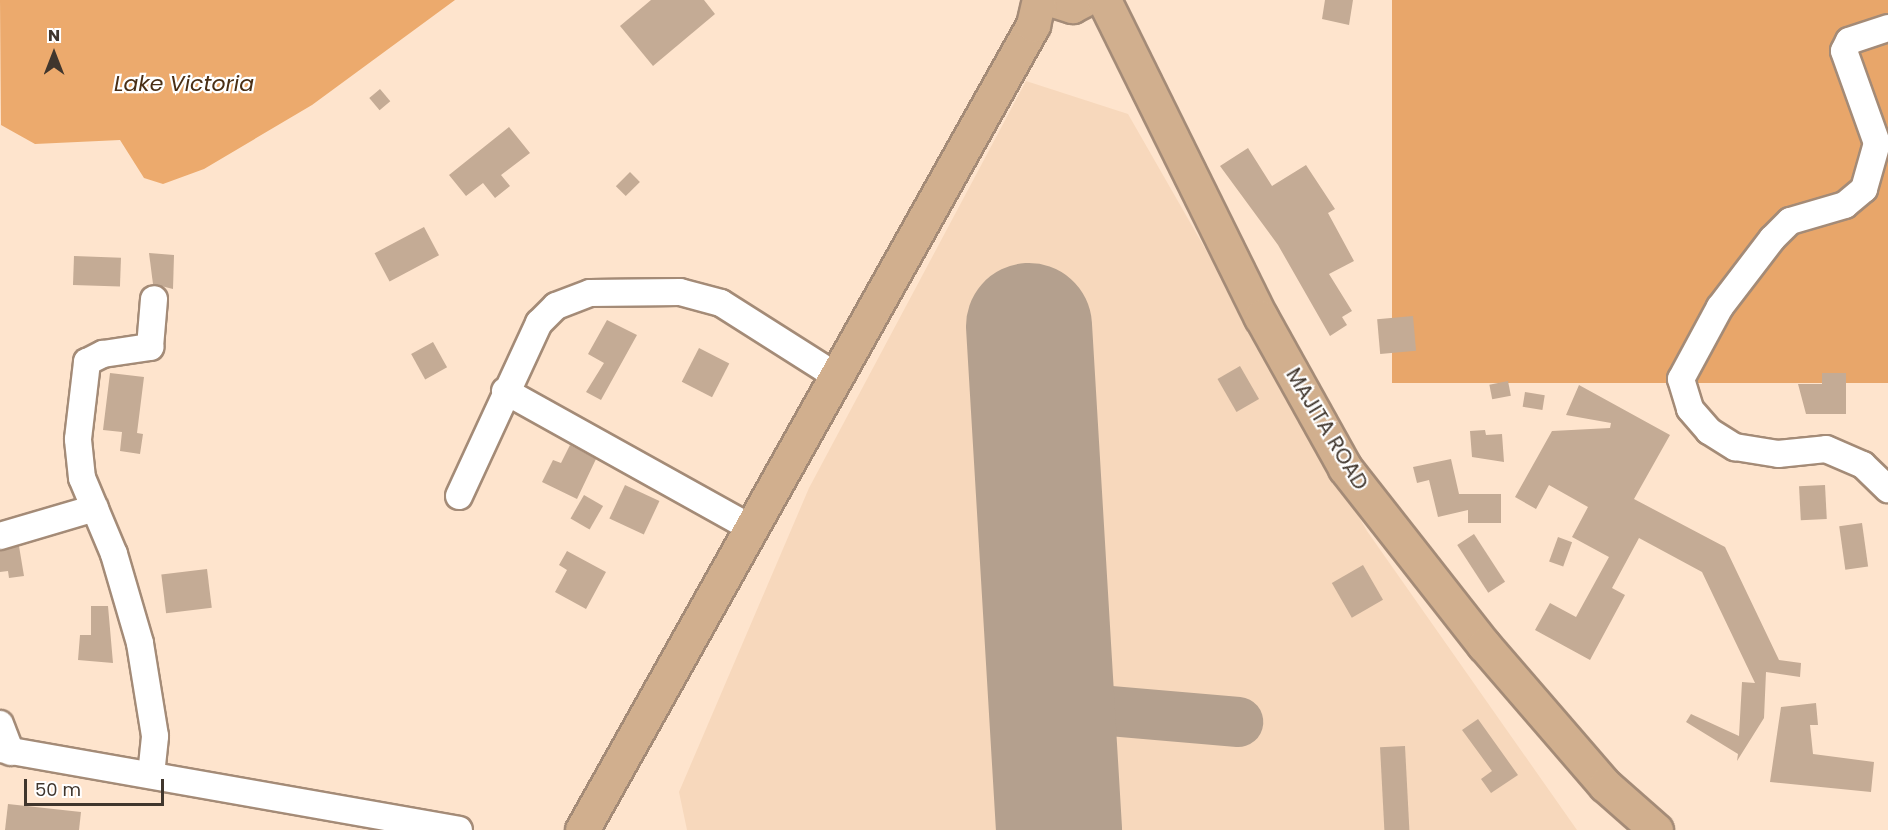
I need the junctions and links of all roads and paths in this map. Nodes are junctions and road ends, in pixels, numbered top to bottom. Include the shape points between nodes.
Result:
1 (1065, 5) edge
2 (1888, 28) edge
3 (154, 299) dead end
4 (833, 374) junction
5 (505, 391) junction
6 (1888, 489) edge
7 (459, 496) dead end
8 (95, 508) junction
9 (753, 529) junction
10 (0, 537) edge
11 (0, 724) edge
12 (5, 751) edge
13 (151, 775) junction
14 (459, 830) edge
15 (582, 830) edge
16 (1656, 830) edge

1 - 4 main road
1 - 16 main road, MAJITA ROAD via 1116,33 1345,468 1484,645 1605,785
2 - 6 street via 1849,41 1844,51 1877,143 1863,189 1845,205 1790,221 1772,239 1720,307 1682,379 1690,409 1709,432 1735,447 1756,453 1836,452 1863,465
3 - 8 street via 150,347 103,354 87,362 78,439 82,478
4 - 5 street via 721,303 680,292 631,290 590,293 556,306 539,323
4 - 9 main road
5 - 7 street
5 - 9 street
8 - 10 street
8 - 13 street via 140,643 155,736
9 - 15 main road
11 - 12 street
12 - 13 street
13 - 14 street

